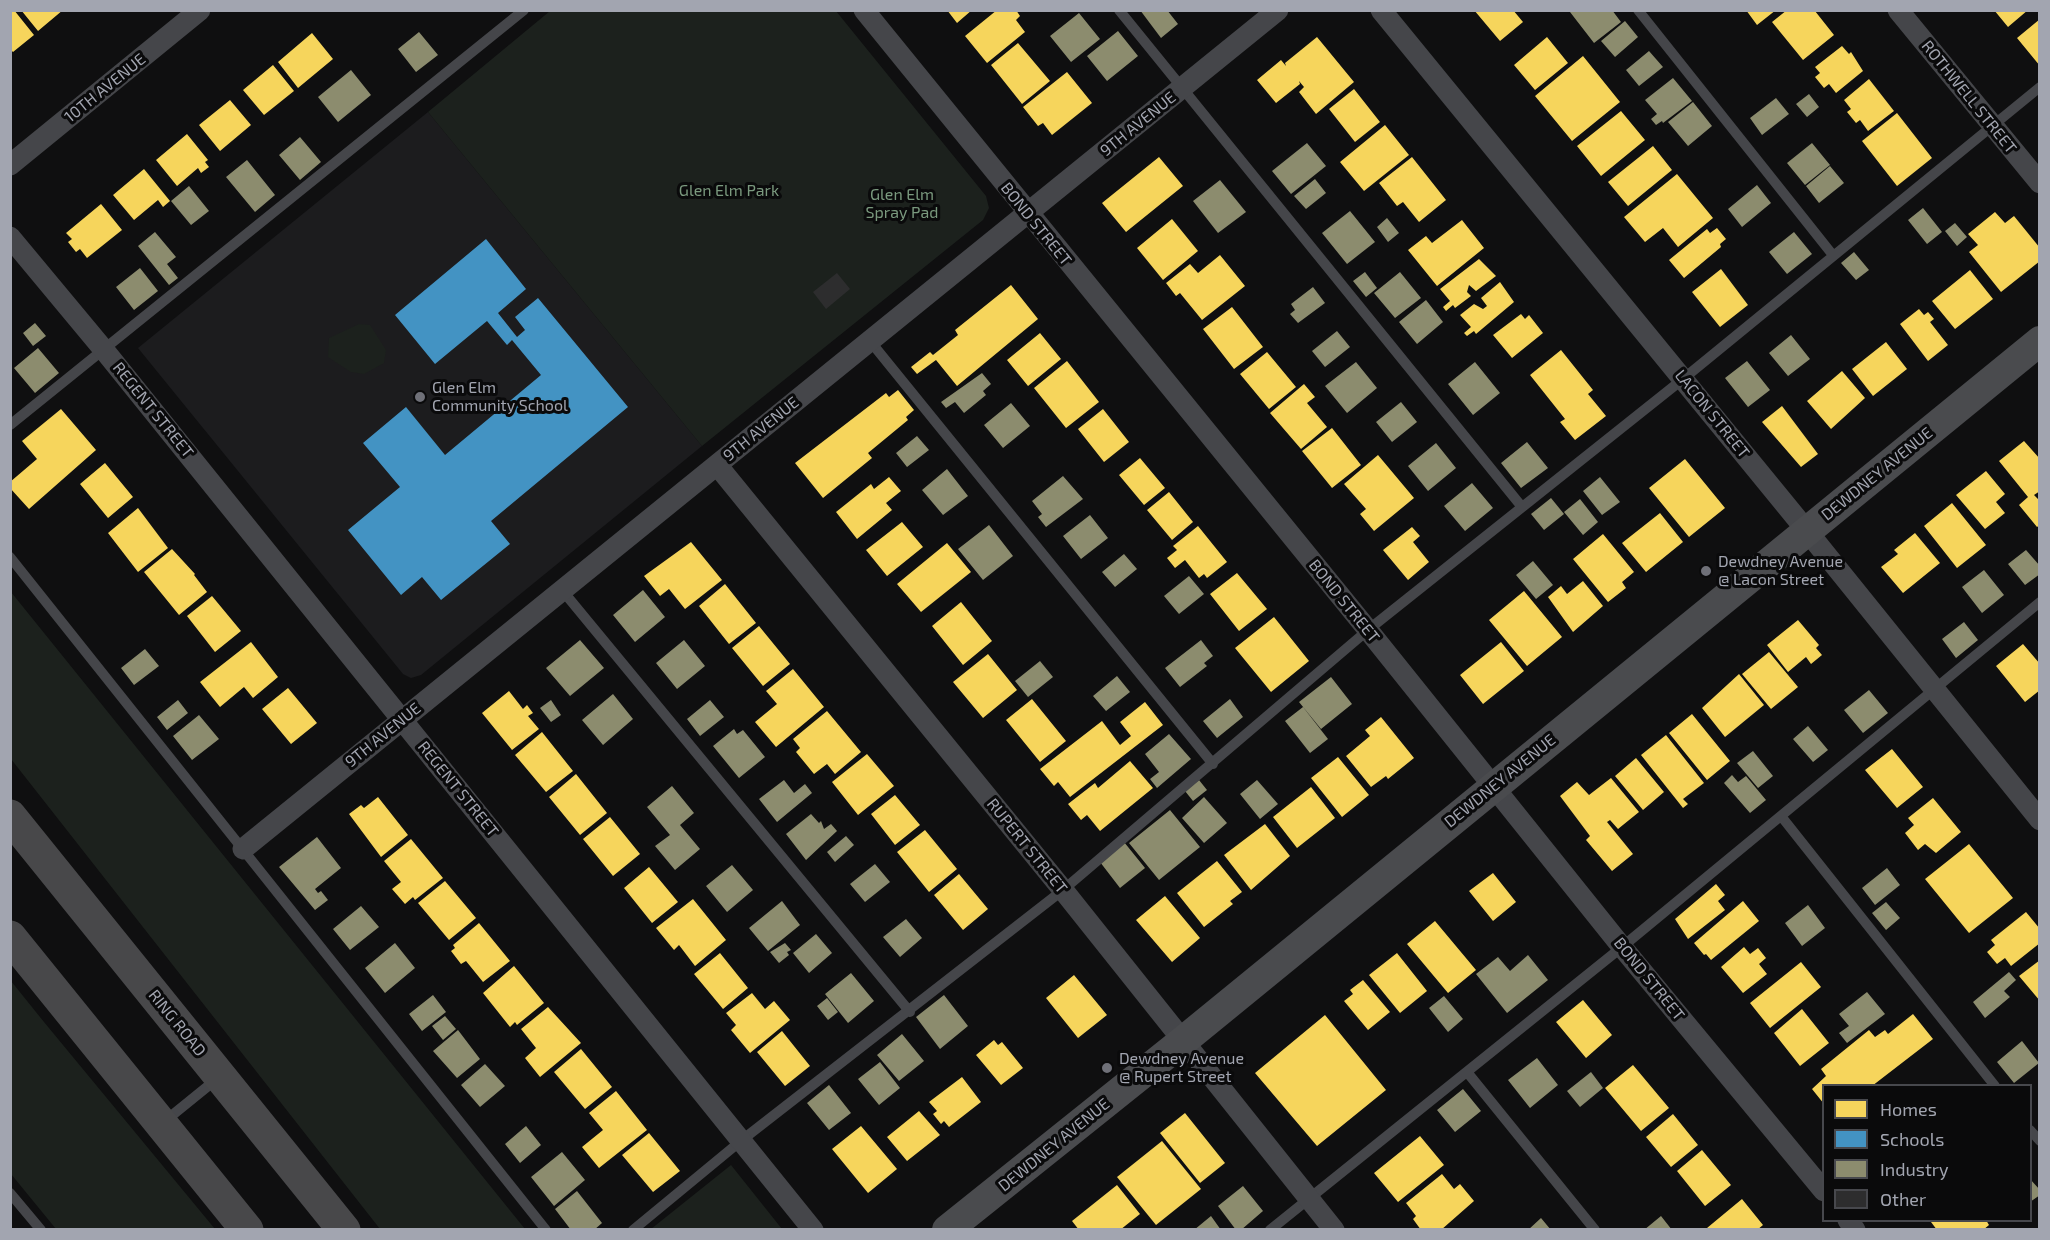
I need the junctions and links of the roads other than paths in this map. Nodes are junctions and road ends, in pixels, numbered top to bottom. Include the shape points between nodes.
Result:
1 (200, 10) edge
2 (525, 10) edge
3 (864, 10) edge
4 (1119, 10) edge
5 (1278, 10) edge
6 (1381, 10) edge
7 (1638, 10) edge
8 (1898, 10) edge
9 (2040, 87) edge
10 (1183, 88) junction
11 (1992, 126) junction
12 (10, 165) edge
13 (2040, 183) edge
14 (1027, 213) junction
15 (10, 237) edge
16 (1832, 254) junction
17 (870, 340) junction
18 (2040, 341) edge
19 (104, 350) junction
20 (1683, 379) junction
21 (10, 424) edge
22 (717, 465) junction
23 (1522, 507) junction
24 (1807, 531) junction
25 (10, 557) edge
26 (562, 590) junction
27 (2040, 602) edge
28 (1368, 630) junction
29 (1934, 690) junction
30 (402, 720) junction
31 (1213, 764) junction
32 (1493, 787) junction
33 (10, 816) edge
34 (1780, 816) junction
35 (2040, 819) edge
36 (243, 849) junction
37 (1063, 890) junction
38 (10, 936) edge
39 (1622, 947) junction
40 (910, 1012) junction
41 (1183, 1041) junction
42 (1467, 1072) junction
43 (220, 1076) junction
44 (1993, 1084) edge
45 (162, 1124) junction
46 (742, 1140) junction
47 (1822, 1189) edge
48 (10, 1192) edge
49 (1309, 1199) junction
50 (953, 1227) edge
51 (40, 1230) edge
52 (248, 1230) edge
53 (344, 1230) edge
54 (546, 1230) edge
55 (633, 1230) edge
56 (813, 1230) edge
57 (1270, 1230) edge
58 (1334, 1230) edge
59 (1595, 1230) edge

1 - 12 street, 10TH AVENUE
2 - 19 lane
3 - 14 street, BOND STREET
4 - 10 lane
5 - 10 street, 9TH AVENUE
6 - 20 street, LACON STREET
7 - 16 lane
8 - 11 street, ROTHWELL STREET
9 - 11 lane
10 - 14 street, 9TH AVENUE
10 - 23 lane
11 - 13 street, ROTHWELL STREET
11 - 16 lane
14 - 17 street, 9TH AVENUE
14 - 28 street, BOND STREET
15 - 19 street, REGENT STREET
16 - 20 lane
17 - 22 street, 9TH AVENUE
17 - 31 lane
18 - 24 street, DEWDNEY AVENUE
19 - 21 lane
19 - 30 street, REGENT STREET
20 - 23 lane
20 - 24 street, LACON STREET
22 - 26 street, 9TH AVENUE
22 - 37 street, RUPERT STREET
23 - 28 lane
24 - 29 street, LACON STREET
24 - 32 street, DEWDNEY AVENUE
25 - 36 lane
26 - 30 street, 9TH AVENUE
26 - 40 lane
27 - 29 lane
28 - 31 lane
28 - 32 street, BOND STREET
29 - 34 lane
29 - 35 street, LACON STREET
30 - 36 street, 9TH AVENUE
30 - 46 street, REGENT STREET
31 - 37 lane
32 - 39 street, BOND STREET
32 - 41 street, DEWDNEY AVENUE
33 - 43 highway, RING ROAD
34 - 39 lane
34 - 44 lane
36 - 54 lane
37 - 40 lane
37 - 41 street, RUPERT STREET
38 - 45 highway
39 - 42 lane
39 - 47 street, BOND STREET
40 - 46 lane
41 - 49 street, RUPERT STREET
41 - 50 street, DEWDNEY AVENUE
42 - 49 lane
42 - 59 lane
43 - 45 lane
43 - 53 highway, RING ROAD
45 - 52 highway
46 - 55 lane
46 - 56 street, REGENT STREET
48 - 51 lane
49 - 57 lane
49 - 58 street, RUPERT STREET

